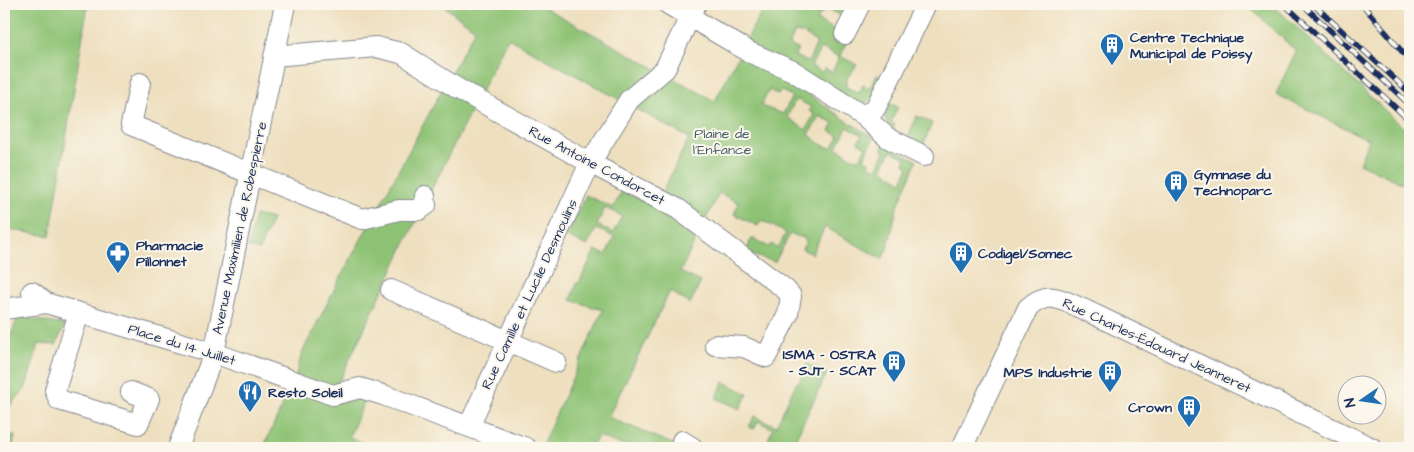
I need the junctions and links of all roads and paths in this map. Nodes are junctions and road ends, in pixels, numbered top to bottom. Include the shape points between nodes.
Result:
1 (286, 4) edge
2 (668, 4) edge
3 (860, 4) edge
4 (926, 4) edge
5 (692, 11) edge
6 (845, 34) dead end
7 (274, 56) junction
8 (140, 83) dead end
9 (863, 116) junction
10 (924, 156) dead end
11 (590, 163) junction
12 (250, 174) junction
13 (425, 196) dead end
14 (391, 290) dead end
15 (4, 309) edge
16 (79, 313) junction
17 (507, 342) junction
18 (716, 345) dead end
19 (214, 354) junction
20 (556, 362) dead end
21 (131, 392) dead end
22 (469, 426) junction
23 (178, 448) edge
24 (526, 448) edge
25 (962, 448) edge
26 (1371, 448) edge

1 - 7 street, Avenue Maximilien de Robespierre
2 - 5 street
3 - 6 street
4 - 9 street via 874,109
5 - 9 street via 751,52 793,71
5 - 11 street, Rue Camille et Lucile Desmoulins via 665,68 629,100
7 - 11 street, Rue Antoine Condorcet via 376,47 401,53
7 - 12 street, Avenue Maximilien de Robespierre
8 - 12 street via 132,125
9 - 10 street via 888,138
11 - 17 street, Rue Camille et Lucile Desmoulins
11 - 18 street, Rue Antoine Condorcet via 678,209 791,296 788,314 766,357 744,347
12 - 13 street via 362,219 399,210 419,210 426,205
12 - 19 street, Avenue Maximilien de Robespierre
14 - 17 street
15 - 16 street, Place du 14 Juillet via 39,298
16 - 19 street, Place du 14 Juillet
16 - 21 street via 55,390 59,400 138,424 149,399
17 - 20 street
17 - 22 street, Rue Camille et Lucile Desmoulins
19 - 22 street, Place du 14 Juillet via 333,395 360,388
19 - 23 street, Avenue Maximilien de Robespierre
22 - 24 street
25 - 26 street, Rue Charles-Édouard Jeanneret via 1028,308 1039,298 1049,296 1085,310

